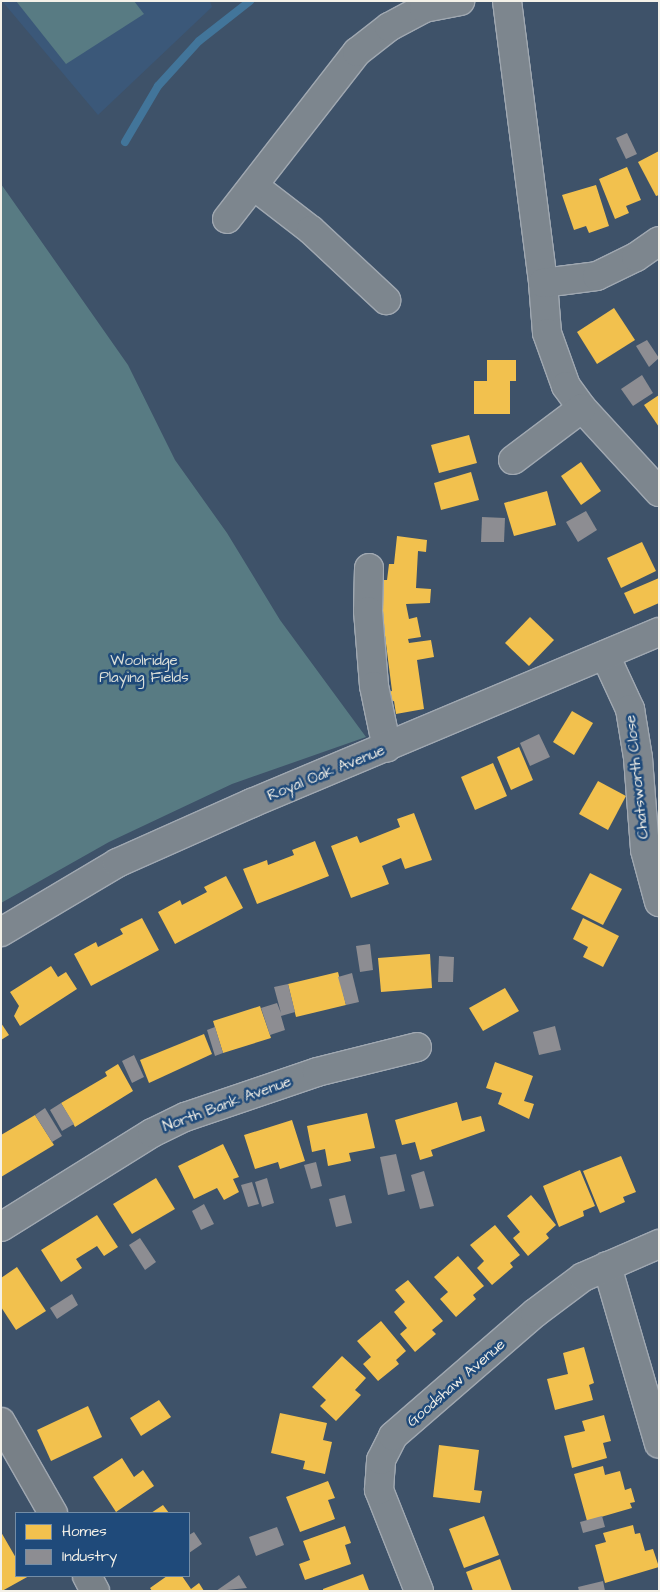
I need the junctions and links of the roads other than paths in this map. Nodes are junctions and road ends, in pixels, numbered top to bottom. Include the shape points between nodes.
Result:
1 (460, 1) edge
2 (507, 1) edge
3 (254, 186) junction
4 (227, 219) dead end
5 (659, 241) edge
6 (544, 283) junction
7 (386, 300) dead end
8 (582, 408) junction
9 (513, 460) dead end
10 (659, 492) edge
11 (369, 568) dead end
12 (659, 632) edge
13 (605, 655) junction
14 (387, 748) junction
15 (659, 902) edge
16 (1, 932) edge
17 (417, 1048) dead end
18 (1, 1227) edge
19 (659, 1244) edge
20 (607, 1266) junction
21 (1, 1422) edge
22 (659, 1444) edge
23 (52, 1512) edge
24 (88, 1577) edge
25 (95, 1591) edge
26 (419, 1591) edge

1 - 3 street via 424,8 389,27 357,52
2 - 6 street
3 - 4 street
3 - 7 street via 311,230
5 - 6 street via 636,257 597,276
6 - 8 street via 547,333 566,386
8 - 9 street
8 - 10 street
11 - 14 street via 368,611 374,686
12 - 13 street, Royal Oak Avenue
13 - 14 street, Royal Oak Avenue
13 - 15 street, Chatsworth Close via 630,708 638,758 645,850
14 - 16 street, Royal Oak Avenue via 252,803 117,864
17 - 18 street, North Bank Avenue via 317,1072 186,1116 152,1133
19 - 20 street, Goodshaw Avenue
20 - 22 street
20 - 26 street, Goodshaw Avenue via 583,1277 535,1313 393,1436 381,1460 379,1490
21 - 23 main road
24 - 25 main road

